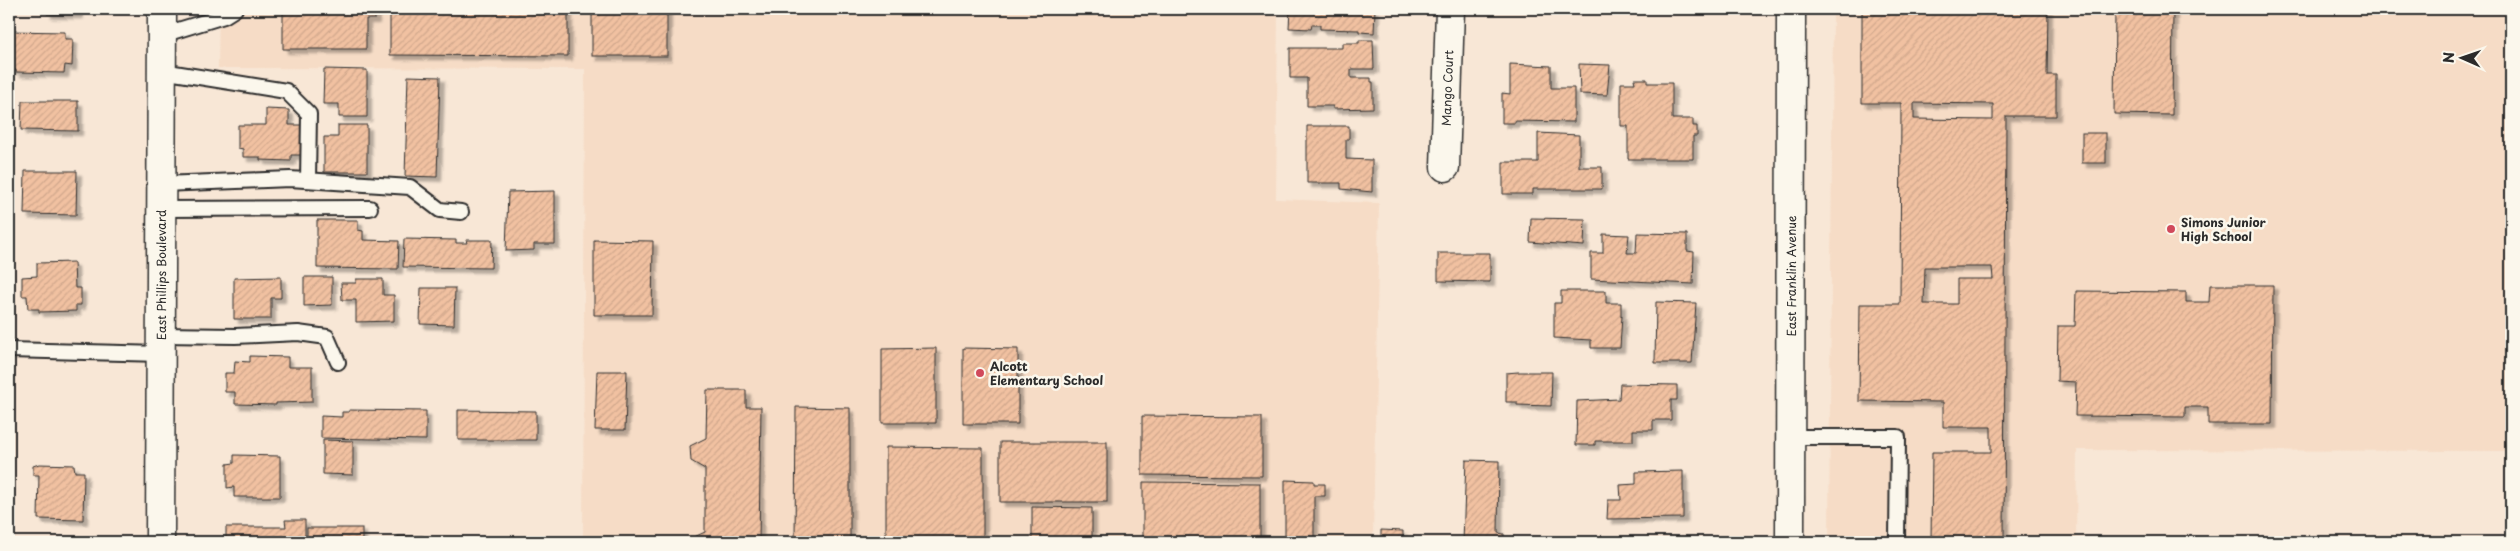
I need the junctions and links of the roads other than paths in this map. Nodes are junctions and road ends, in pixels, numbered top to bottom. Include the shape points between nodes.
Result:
1 (234, 9) edge
2 (1450, 9) edge
3 (1791, 9) edge
4 (162, 22) edge
5 (162, 71) junction
6 (1445, 167) dead end
7 (308, 180) junction
8 (162, 196) junction
9 (370, 208) dead end
10 (461, 212) dead end
11 (161, 344) junction
12 (9, 350) edge
13 (338, 362) dead end
14 (1790, 437) junction
15 (160, 542) edge
16 (1790, 542) edge
17 (1897, 542) edge

1 - 4 lane via 224,16
2 - 6 street, Mango Court
3 - 14 street, East Franklin Avenue
4 - 5 street, East Phillips Boulevard
5 - 7 lane via 286,91 309,114
5 - 8 street, East Phillips Boulevard
7 - 8 lane
7 - 10 lane via 410,187 440,210
8 - 9 lane
8 - 11 street, East Phillips Boulevard
11 - 12 lane
11 - 13 lane via 298,333 327,337
11 - 15 street, East Phillips Boulevard
14 - 16 street, East Franklin Avenue
14 - 17 lane via 1898,437

